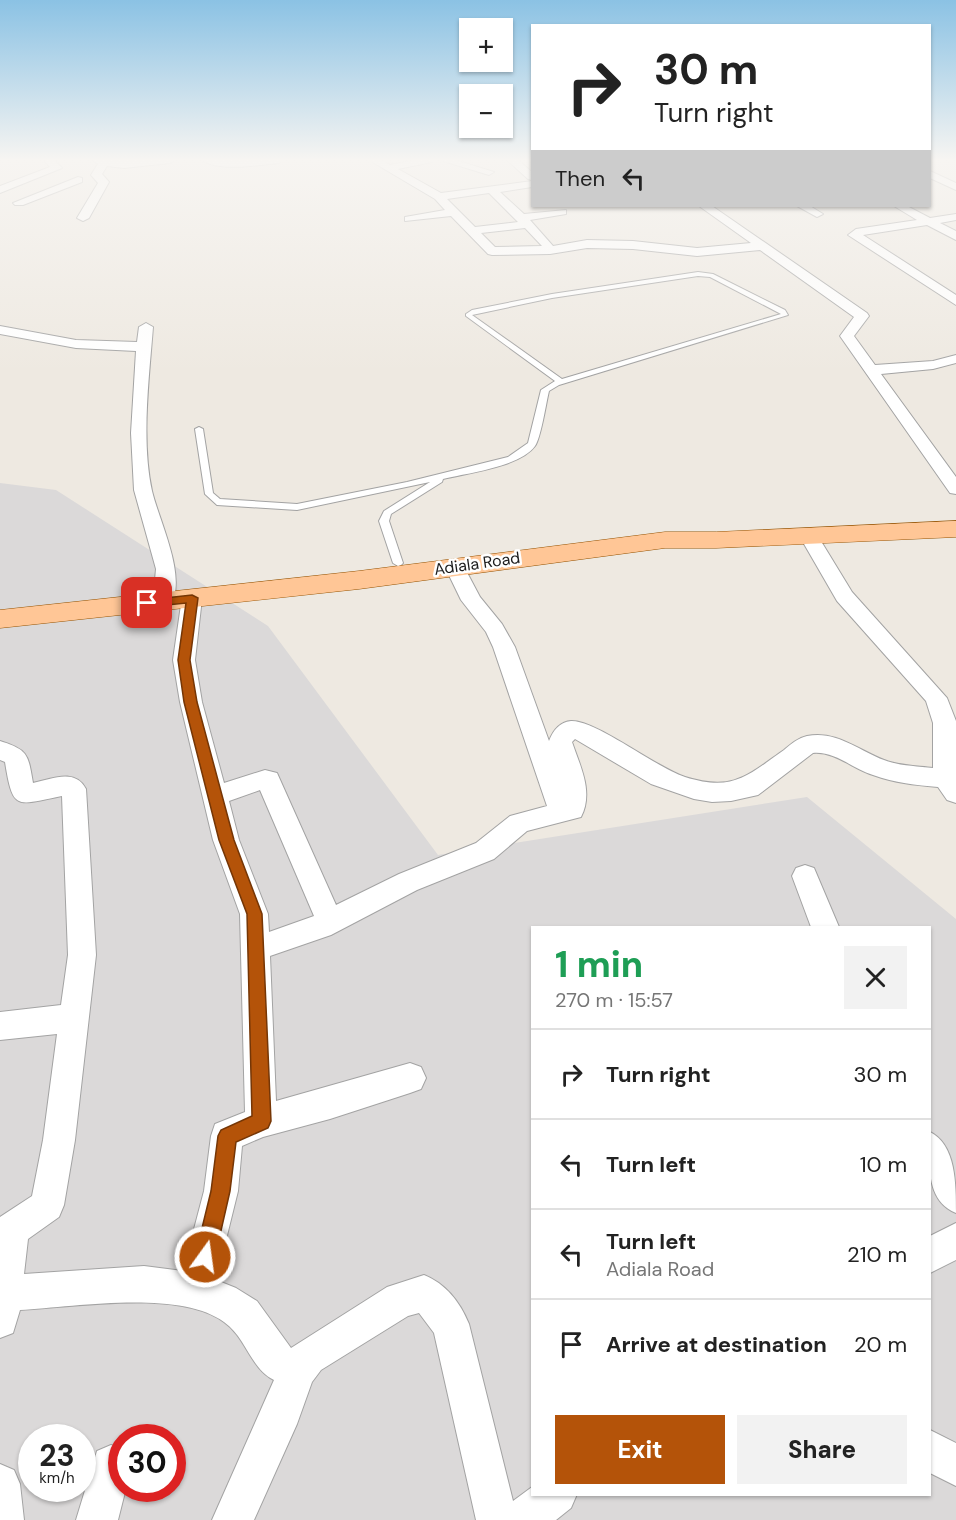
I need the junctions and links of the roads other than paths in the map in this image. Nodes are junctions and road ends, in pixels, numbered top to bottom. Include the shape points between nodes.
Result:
1 (473, 231) edge
2 (534, 231) edge
3 (741, 231) edge
4 (868, 231) edge
5 (763, 246) junction
6 (550, 250) junction
7 (956, 301) edge
8 (146, 327) dead end
9 (0, 330) edge
10 (144, 347) junction
11 (956, 359) edge
12 (871, 370) junction
13 (560, 381) junction
14 (199, 429) dead end
15 (447, 475) junction
16 (956, 489) edge
17 (956, 519) edge
18 (956, 529) edge
19 (809, 537) junction
20 (398, 563) junction
21 (455, 567) junction
22 (163, 596) junction
23 (192, 598) junction
24 (0, 607) edge
25 (0, 619) edge
26 (0, 750) edge
27 (950, 786) edge
28 (216, 795) junction
29 (562, 813) junction
30 (805, 876) dead end
31 (330, 922) junction
32 (825, 926) edge
33 (255, 949) junction
34 (75, 1018) junction
35 (0, 1026) edge
36 (410, 1078) dead end
37 (261, 1121) junction
38 (931, 1150) edge
39 (956, 1196) edge
40 (956, 1241) edge
41 (931, 1254) edge
42 (195, 1292) junction
43 (1, 1305) edge
44 (297, 1371) junction
45 (931, 1451) edge
46 (956, 1466) edge
47 (108, 1477) edge
48 (0, 1484) edge
49 (3, 1520) edge
50 (97, 1520) edge
51 (233, 1520) edge
52 (497, 1520) edge

1 - 6 street via 492,251
2 - 6 street
3 - 5 street
4 - 7 street via 854,235
5 - 6 street via 697,252 587,244
5 - 12 street via 862,315 847,336
8 - 10 street
9 - 10 street via 76,344
10 - 22 street via 139,433 143,490 166,569
11 - 12 street
12 - 16 street
13 - 13 lane via 468,315 552,296 698,274 711,275 785,315
13 - 15 lane via 545,390 532,444 522,453
14 - 15 lane via 209,494 217,502 297,507
15 - 20 lane via 387,513 384,521
17 - 20 main road, Adiala Road via 662,530
18 - 19 main road, Adiala Road
19 - 21 main road, Adiala Road via 665,540
19 - 27 street via 844,596 936,698 945,723
20 - 22 main road, Adiala Road
21 - 23 main road, Adiala Road
21 - 29 street via 471,600 504,647
22 - 23 main road, Adiala Road
22 - 24 main road, Adiala Road
22 - 25 main road, Adiala Road
23 - 28 street via 184,660 190,702
26 - 34 street via 16,756 25,794 69,785 74,789 82,955
27 - 29 street via 883,770 840,747 816,743 807,745 749,788 730,792 691,789 675,786 591,735 571,730 560,742 574,782 574,807
28 - 31 street via 268,780
28 - 33 street via 226,840 254,914
29 - 31 street via 519,823 484,851 408,882
30 - 32 street
31 - 33 street
33 - 37 street
34 - 35 street
34 - 43 street via 47,1204 11,1231
36 - 37 street
37 - 42 street via 227,1136 221,1191
38 - 39 street
40 - 41 street
42 - 43 street via 144,1284
42 - 44 street via 219,1299 244,1314 279,1362
44 - 51 street via 284,1410
44 - 52 street via 309,1357 400,1300 423,1293 430,1297 450,1324
45 - 46 street
47 - 50 street
48 - 49 street

